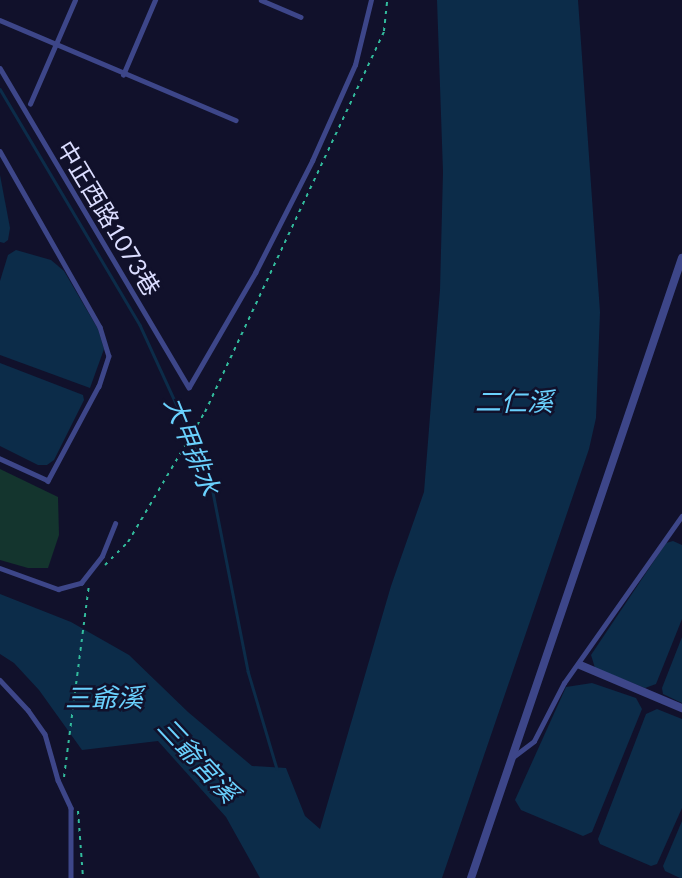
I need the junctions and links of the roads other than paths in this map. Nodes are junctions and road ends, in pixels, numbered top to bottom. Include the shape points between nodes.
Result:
1 (75, 0) edge
2 (155, 0) edge
3 (261, 0) edge
4 (371, 0) edge
5 (302, 17) dead end
6 (0, 20) edge
7 (56, 45) junction
8 (0, 68) edge
9 (123, 75) junction
10 (30, 104) dead end
11 (236, 120) dead end
12 (0, 151) edge
13 (682, 258) edge
14 (0, 459) edge
15 (682, 516) edge
16 (115, 524) dead end
17 (0, 568) edge
18 (580, 665) junction
19 (0, 680) edge
20 (682, 708) edge
21 (512, 758) junction
22 (71, 878) edge
23 (471, 878) edge

1 - 7 lane
2 - 9 lane
3 - 5 lane
4 - 8 lane, 中正西路1073巷 via 355,65 312,160 189,387
6 - 7 lane
7 - 9 lane
7 - 10 lane
9 - 11 lane
12 - 14 lane via 100,327 109,356 99,386 48,481
13 - 21 street
15 - 18 lane
16 - 17 lane via 102,556 81,583 58,589
18 - 20 street
18 - 21 lane via 564,683 534,741
19 - 22 lane via 45,734 58,780 73,806
21 - 23 street

